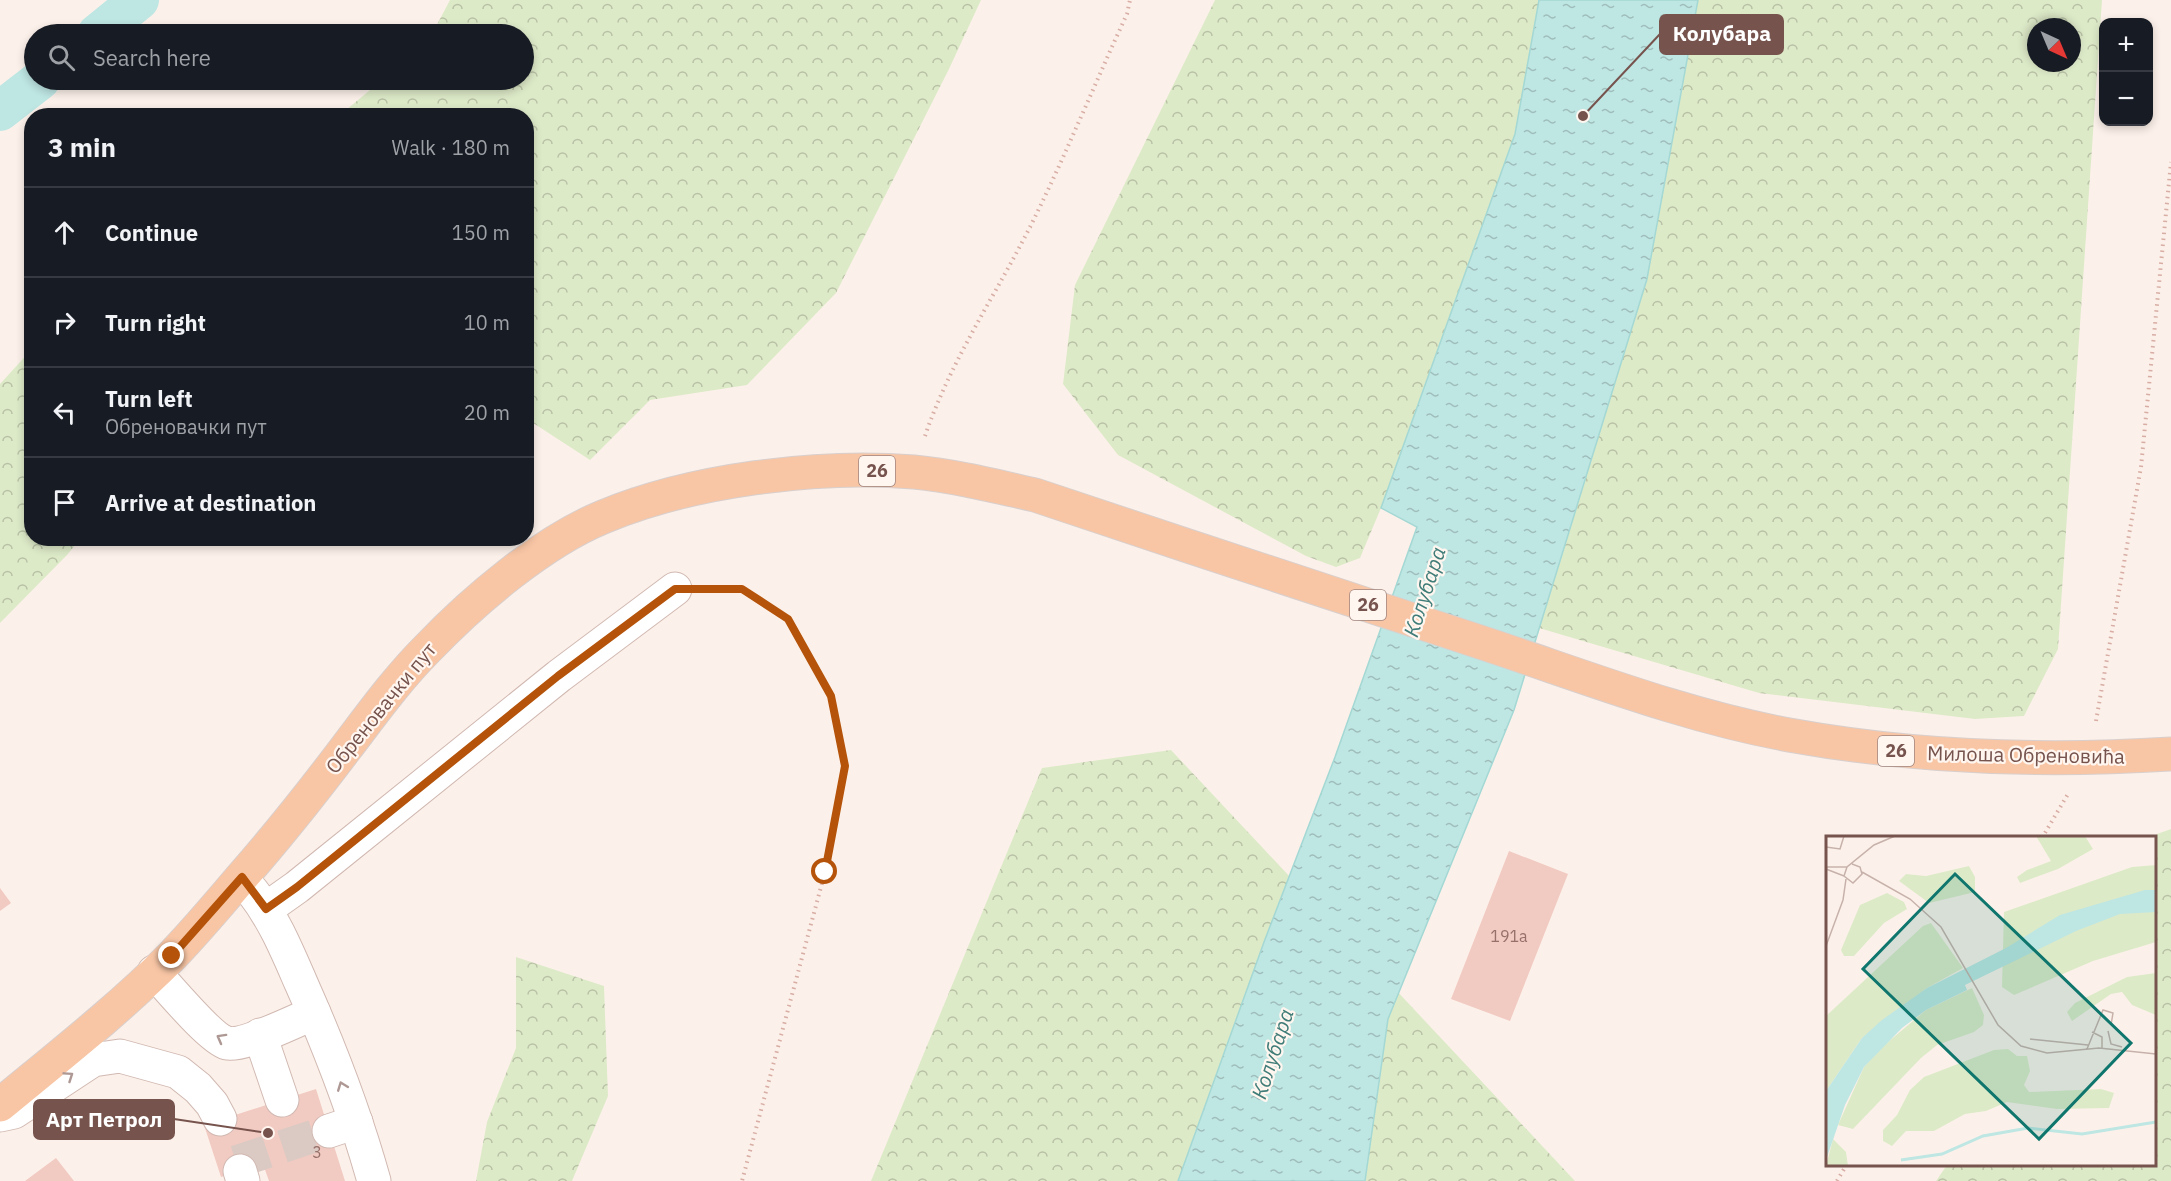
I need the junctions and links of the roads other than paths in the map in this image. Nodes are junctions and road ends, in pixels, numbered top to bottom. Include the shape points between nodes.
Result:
1 (675, 589) road end
2 (1670, 705) joint
3 (2171, 754) edge
4 (242, 877) junction
5 (266, 909) junction
6 (154, 972) junction
7 (314, 1013) junction
8 (260, 1035) junction
9 (282, 1100) dead end
10 (0, 1105) edge
11 (0, 1115) edge
12 (220, 1119) dead end
13 (374, 1181) edge

1 - 5 lane via 558,676
2 - 3 main road, Милоша Обреновића / 26 via 1786,735 1881,750 1980,757
2 - 4 main road, Обреновачки пут / 26 via 1035,495 913,472 786,474 644,502 600,518 514,571 427,649 394,685
4 - 5 lane
4 - 6 main road, Обреновачки пут / 26
5 - 7 lane
8 -> 6 lane via 246,1042 227,1043 210,1032
6 - 10 main road, Обреновачки пут / 26
7 - 8 lane
13 -> 7 lane via 343,1127
8 - 9 lane
11 -> 12 lane via 14,1112 93,1060 120,1056 178,1072 198,1088

